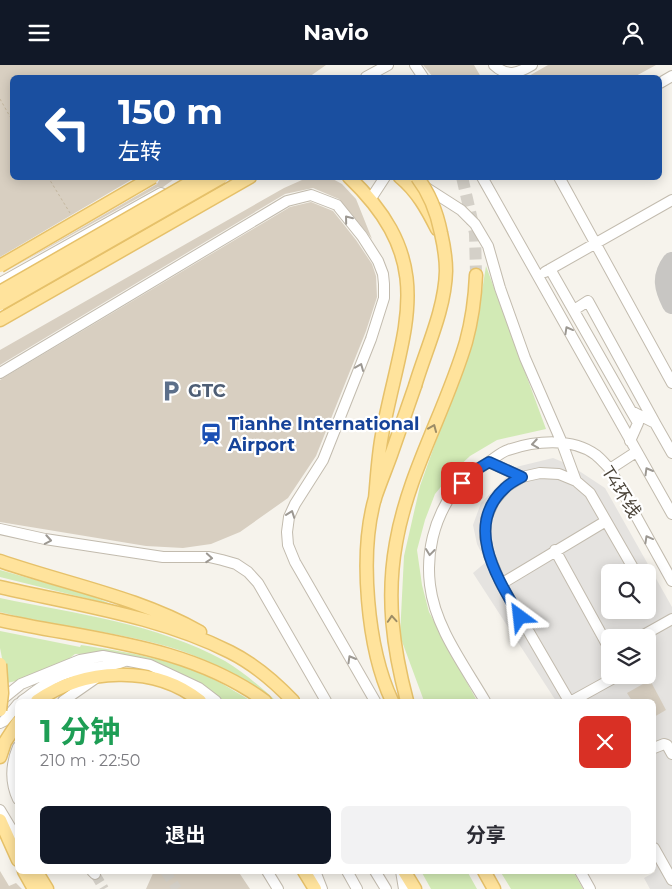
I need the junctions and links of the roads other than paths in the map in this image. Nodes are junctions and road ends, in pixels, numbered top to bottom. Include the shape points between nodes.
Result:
1 (388, 65) edge
2 (493, 65) edge
3 (532, 65) edge
4 (370, 75) edge
5 (148, 180) edge
6 (183, 180) edge
7 (195, 180) edge
8 (217, 180) edge
9 (245, 180) edge
10 (352, 180) edge
11 (383, 180) edge
12 (403, 180) edge
13 (415, 180) edge
14 (419, 180) edge
15 (484, 180) edge
16 (561, 180) edge
17 (370, 200) junction
18 (672, 200) edge
19 (442, 240) junction
20 (595, 243) junction
21 (0, 266) edge
22 (550, 269) junction
23 (476, 275) tunnel mouth
24 (538, 276) junction
25 (0, 283) edge
26 (0, 292) edge
27 (0, 304) edge
28 (574, 310) junction
29 (0, 320) edge
30 (0, 373) edge
31 (672, 383) edge
32 (631, 411) junction
33 (655, 423) junction
34 (630, 441) junction
35 (562, 443) junction
36 (636, 452) junction
37 (672, 453) edge
38 (489, 462) junction
39 (610, 469) junction
40 (522, 477) junction
41 (576, 481) junction
42 (375, 499) junction
43 (672, 514) edge
44 (606, 521) junction
45 (0, 529) edge
46 (555, 551) junction
47 (0, 561) edge
48 (631, 564) edge
49 (672, 581) edge
50 (501, 584) junction
51 (0, 587) edge
52 (672, 619) edge
53 (0, 620) edge
54 (654, 629) edge
55 (601, 634) edge
56 (232, 653) junction
57 (126, 661) junction
58 (0, 664) edge
59 (98, 676) junction
60 (602, 684) edge
61 (25, 699) edge
62 (40, 699) edge
63 (66, 699) edge
64 (197, 699) edge
65 (213, 699) edge
66 (262, 699) edge
67 (291, 699) edge
68 (325, 699) edge
69 (374, 699) edge
70 (391, 699) edge
71 (406, 699) edge
72 (484, 699) edge
73 (569, 699) edge
74 (574, 699) edge
75 (0, 701) edge
76 (15, 708) edge
77 (0, 710) edge
78 (0, 723) edge
79 (15, 727) edge
80 (656, 748) edge
81 (672, 755) edge
82 (0, 757) edge
83 (15, 759) edge
84 (15, 789) edge
85 (0, 811) edge
86 (0, 820) edge
87 (0, 835) edge
88 (15, 835) edge
89 (15, 841) edge
90 (656, 852) edge
91 (15, 853) edge
92 (15, 862) edge
93 (22, 874) edge
94 (25, 874) edge
95 (38, 874) edge
96 (269, 874) edge
97 (349, 874) edge
98 (377, 874) edge
99 (402, 874) edge
100 (404, 874) edge
101 (486, 874) edge
102 (582, 874) edge
103 (308, 876) edge
104 (672, 880) edge
105 (31, 887) edge
106 (46, 889) edge
107 (278, 889) edge
108 (322, 889) edge
109 (357, 889) edge
110 (386, 889) edge
111 (404, 889) edge
112 (414, 889) edge
113 (494, 889) edge
114 (590, 889) edge

1 - 4 street
2 - 3 street via 500,71 512,73
5 - 21 main road, bridge
6 - 25 street
7 - 26 main road, bridge
8 - 27 main road, bridge
9 - 29 main road
10 - 17 main road
11 - 17 street
12 - 19 main road, bridge via 425,205
13 - 35 street via 460,210 475,224 488,246 525,357
14 - 19 main road, bridge via 437,215
15 - 24 street
16 - 20 street
17 - 42 main road via 399,244 408,276 404,334 382,435
18 - 20 street
19 - 42 main road, bridge via 446,270 443,293 415,386
20 - 22 street
20 - 31 street
22 - 24 street
22 - 28 street
71 -> 23 main road via 391,620 391,574 396,542 409,493 466,341 474,307
34 -> 24 street
28 - 32 street
28 - 33 street via 588,301
69 -> 30 street via 295,562 287,532 295,504 323,461 384,298 383,274 378,261 337,205 311,195 287,201
32 - 33 street
32 - 34 street via 638,423
33 - 37 street
34 - 36 street
35 -> 38 street, T4环线 via 537,443 506,451
35 - 39 street, T4环线 via 595,455
35 - 41 street
36 - 39 street
43 -> 36 street
38 - 40 street
38 -> 72 street, T4环线 via 471,473 452,493 439,517 429,562 430,585 444,630
49 -> 39 street, T4环线
40 - 41 street via 549,473
40 - 50 street via 506,487 494,501 486,519 487,546
41 - 44 street via 590,493
42 - 70 main road via 368,551 369,603 377,655
44 - 46 street
44 - 48 street
45 -> 68 street via 120,551 163,557 209,557 236,564 258,583
46 - 50 street
46 - 55 street
47 - 56 main road via 171,617 200,631
50 - 73 street
51 - 56 main road via 156,623
52 - 54 street
53 - 66 main road via 136,645 178,657 217,673
56 - 67 main road via 269,678
57 - 61 street via 68,673
57 - 65 street via 150,665
57 - 75 street via 103,656 80,659 21,684
58 - 77 main road, bridge
59 - 62 main road via 65,684
59 - 63 street
59 - 64 main road via 149,678 173,685
60 - 74 street
76 - 78 street
79 - 82 main road
80 - 81 street via 664,744
83 - 84 street via 12,771
85 - 88 street
86 - 89 main road
86 - 91 main road
87 - 92 street
90 - 104 street
93 - 105 street
94 - 105 main road
95 - 106 main road
96 - 107 street
97 - 109 street
98 - 110 street
99 - 111 street
100 - 112 main road
101 - 113 main road
102 - 114 street
103 - 108 street

